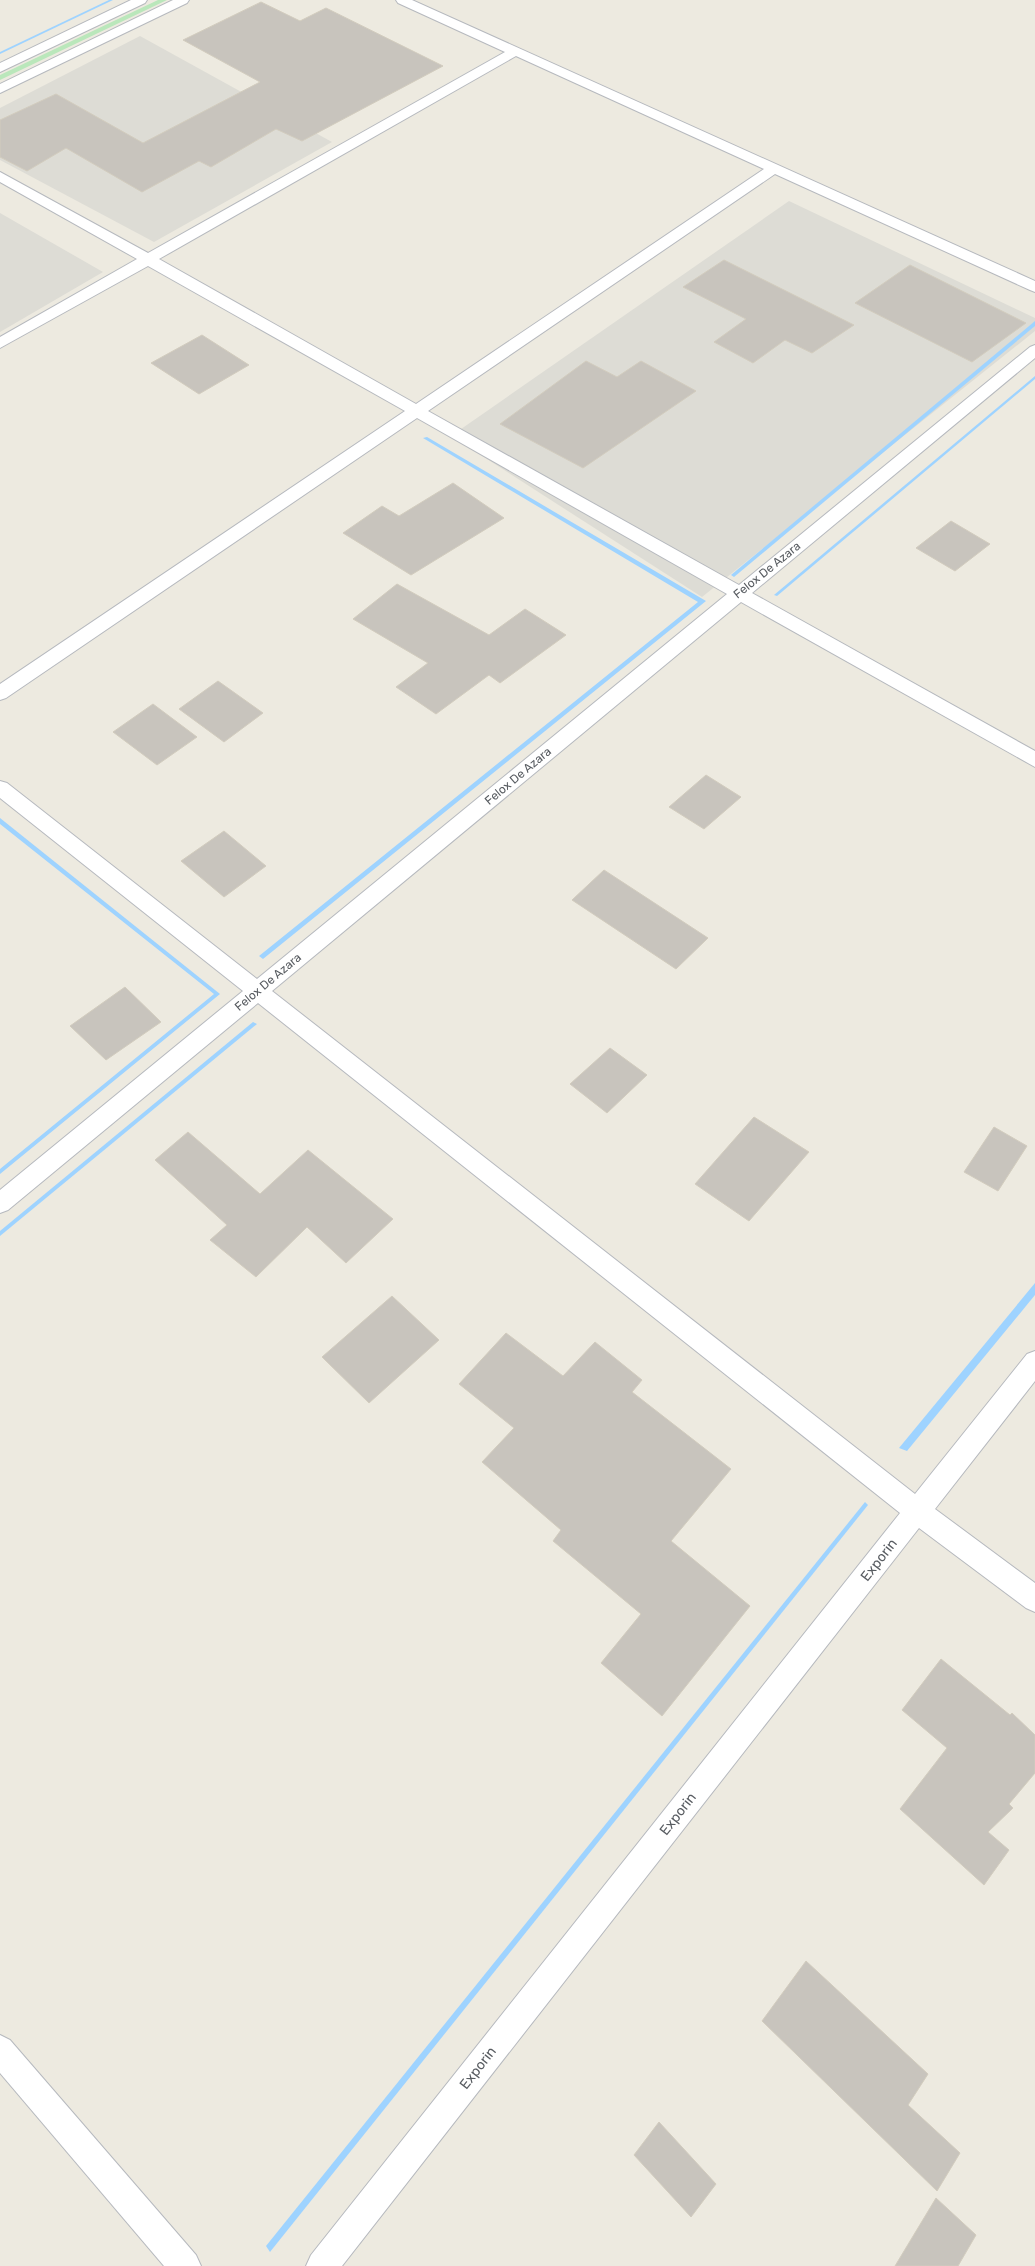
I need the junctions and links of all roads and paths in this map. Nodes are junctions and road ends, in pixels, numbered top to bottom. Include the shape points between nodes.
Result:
1 (142, 0) edge
2 (183, 0) edge
3 (402, 0) edge
4 (516, 51) junction
5 (0, 68) edge
6 (0, 89) edge
7 (774, 169) junction
8 (0, 176) edge
9 (148, 259) junction
10 (1035, 287) edge
11 (0, 343) edge
12 (1035, 350) edge
13 (417, 411) junction
14 (739, 593) junction
15 (0, 693) edge
16 (1035, 760) edge
17 (0, 788) edge
18 (257, 991) junction
19 (0, 1203) edge
20 (1035, 1362) edge
21 (917, 1511) junction
22 (1035, 1599) edge
23 (0, 2050) edge
24 (185, 2266) edge
25 (322, 2266) edge

1 - 5 street
2 - 6 street
3 - 4 street
4 - 7 street
4 - 9 street
7 - 10 street
7 - 13 street
8 - 9 street
9 - 11 street
9 - 13 street
12 - 14 street, Felox De Azara
13 - 14 street
13 - 15 street
14 - 16 street
14 - 18 street, Felox De Azara
17 - 18 street
18 - 19 street, Felox De Azara
18 - 21 street
20 - 21 street, Exporin
21 - 22 street
21 - 25 street, Exporin
23 - 24 street

